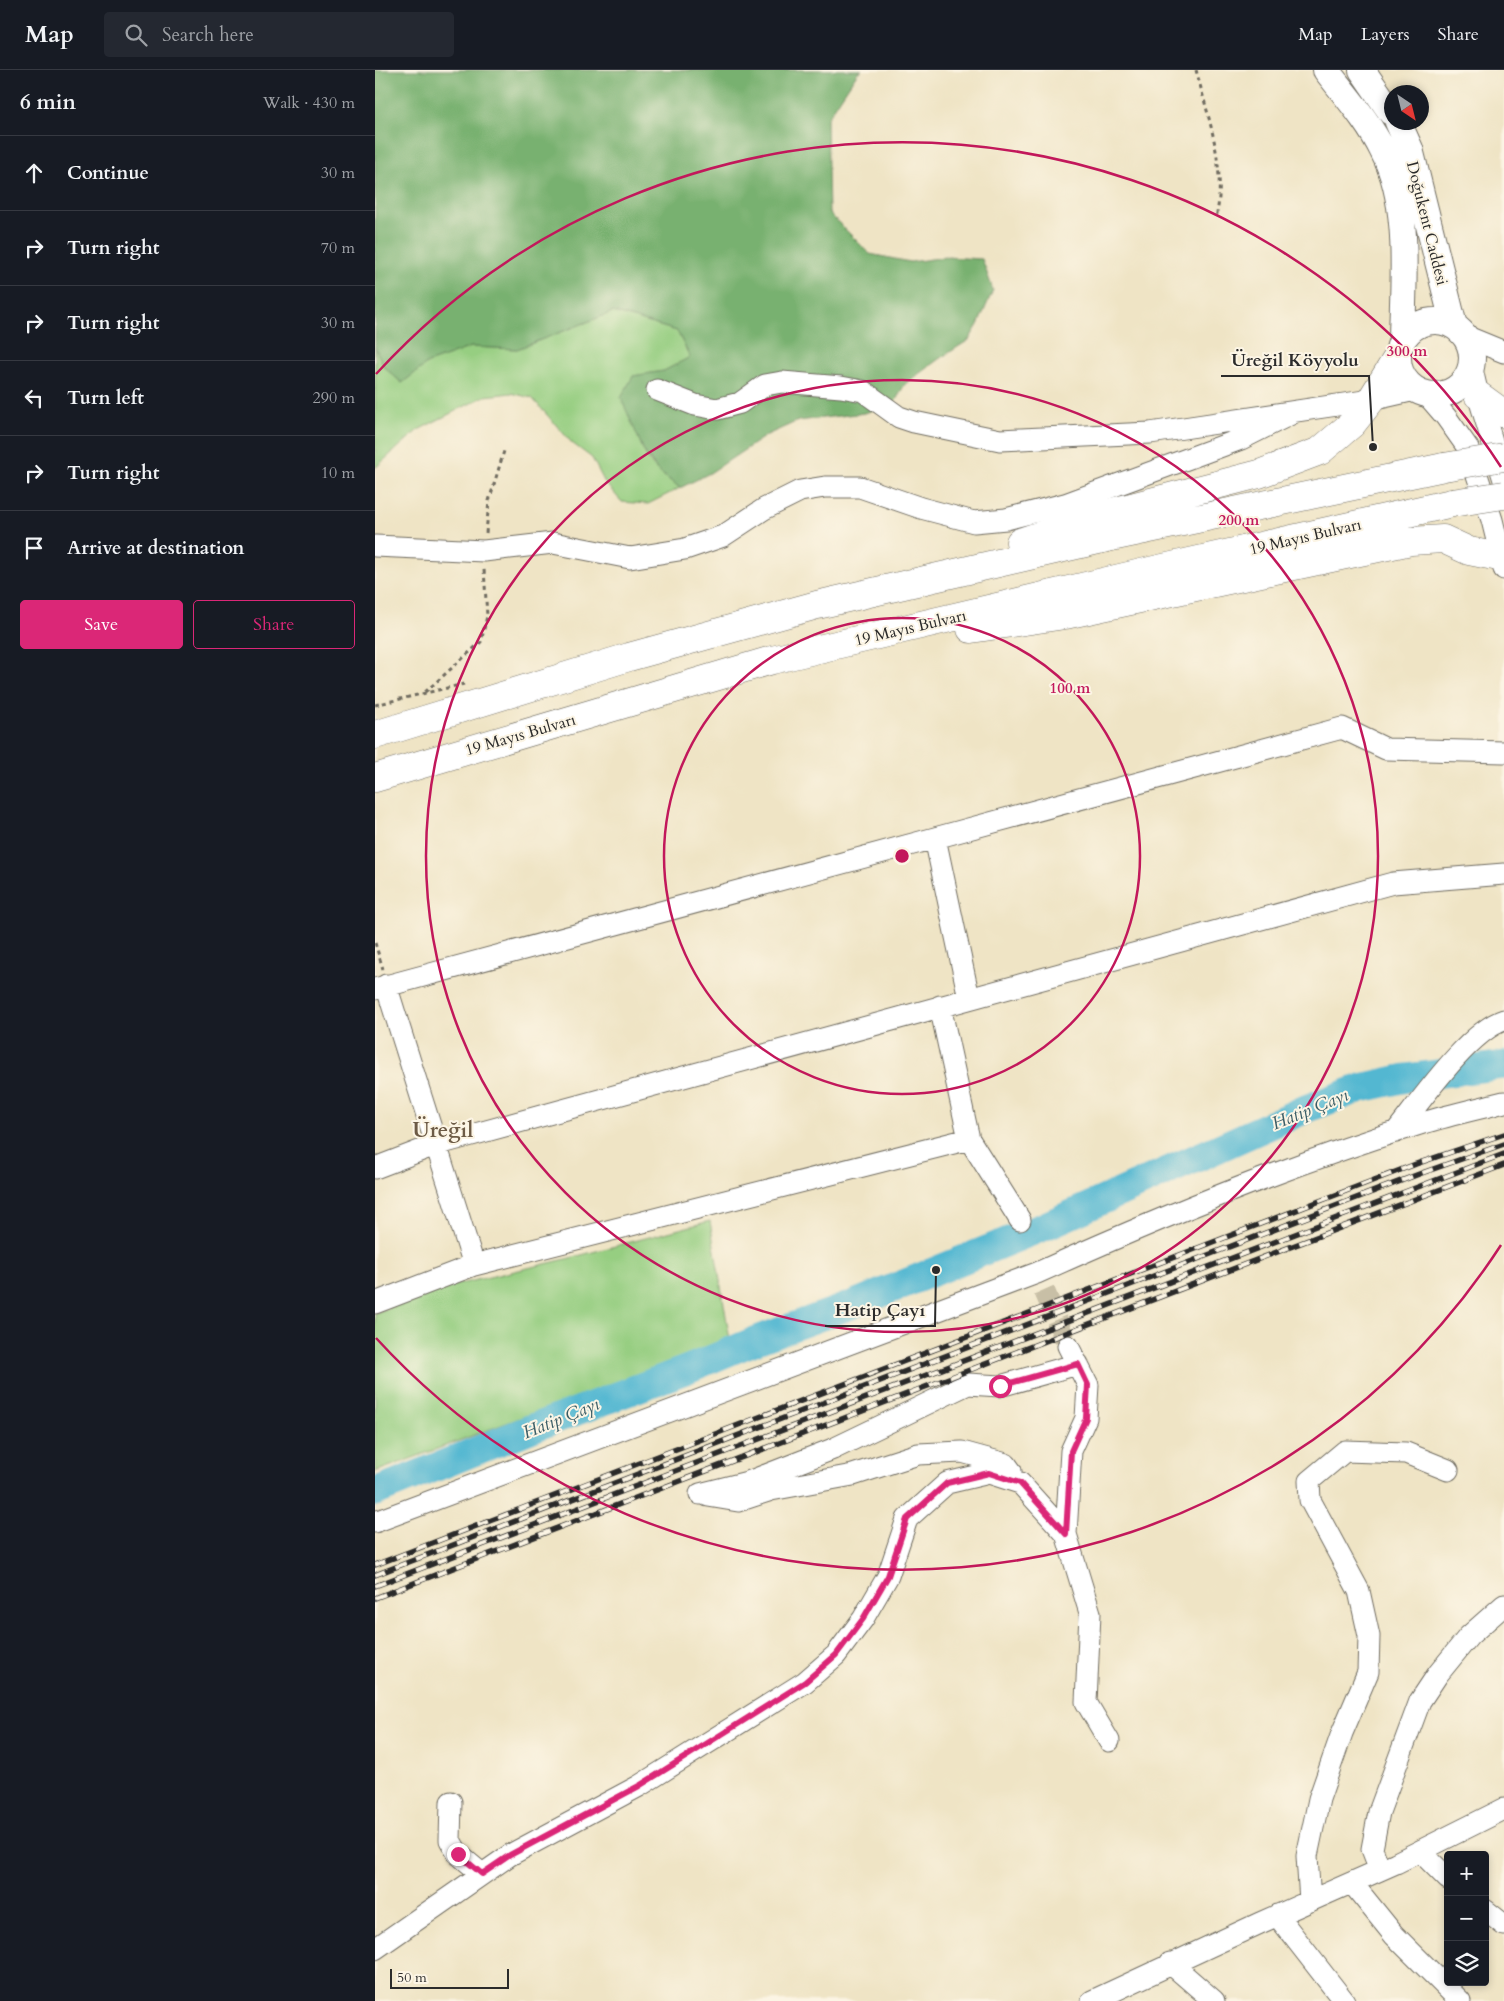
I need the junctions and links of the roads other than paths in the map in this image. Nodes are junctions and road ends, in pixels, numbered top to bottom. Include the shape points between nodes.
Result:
1 (1326, 70) edge
2 (1362, 70) edge
3 (1384, 102) edge
4 (1401, 130) edge
5 (1459, 331) junction
6 (1400, 348) junction
7 (1504, 352) edge
8 (1471, 365) junction
9 (657, 390) dead end
10 (1421, 392) junction
11 (1478, 395) junction
12 (1371, 400) junction
13 (1297, 411) junction
14 (1504, 414) edge
15 (1504, 457) edge
16 (1504, 480) edge
17 (1504, 495) edge
18 (375, 546) edge
19 (1503, 562) edge
20 (817, 605) junction
21 (772, 660) junction
22 (404, 726) junction
23 (375, 730) edge
24 (375, 735) edge
25 (1504, 752) edge
26 (375, 778) edge
27 (935, 838) junction
28 (1504, 874) edge
29 (382, 983) edge
30 (969, 998) junction
31 (940, 1006) junction
32 (1504, 1020) edge
33 (1504, 1102) edge
34 (1396, 1132) junction
35 (969, 1138) junction
36 (435, 1145) junction
37 (375, 1168) edge
38 (1020, 1220) dead end
39 (474, 1265) junction
40 (375, 1303) edge
41 (1448, 1470) dead end
42 (1020, 1483) junction
43 (375, 1522) edge
44 (1066, 1534) junction
45 (1504, 1605) edge
46 (1109, 1741) dead end
47 (451, 1802) dead end
48 (1504, 1810) edge
49 (1420, 1852) junction
50 (1380, 1870) junction
51 (482, 1874) junction
52 (1444, 1875) edge
53 (1352, 1883) junction
54 (1310, 1901) junction
55 (1489, 1913) edge
56 (1277, 1915) junction
57 (1504, 1925) edge
58 (375, 1949) edge
59 (1170, 1964) junction
60 (1092, 2001) edge
61 (1214, 2001) edge
62 (1344, 2001) edge
63 (1461, 2001) edge

1 - 6 main road, Doğukent Caddesi via 1384,151 1395,180 1401,213 1403,266
2 - 3 main road
4 - 5 main road, Doğukent Caddesi via 1410,149
5 - 6 main road via 1443,321 1425,322 1410,330
5 - 7 street
5 - 8 main road via 1471,350
6 - 10 main road via 1399,370 1405,382
6 - 12 highway
8 - 10 main road via 1460,385 1450,392 1439,395
8 - 11 street
9 - 13 street via 695,405 717,409 739,403 765,384 782,382 841,387 863,391 899,417 913,422 1000,440 1150,432
10 - 12 street
10 - 19 street via 1446,416 1468,448
11 - 14 highway
11 - 16 street
12 - 13 street
12 - 20 highway via 1353,424 1320,451 1259,474 1104,514 990,553
13 - 18 street via 1232,442 1065,504 1006,520 974,522 921,508 860,486 825,487 800,491 764,508 723,536 685,549 630,558 553,543 484,551
15 - 20 highway, bridge via 1111,537
17 - 21 highway, 19 Mayıs Bulvarı, bridge via 1452,503 1141,573
19 - 21 highway via 1443,540 1411,541 1065,615
20 - 22 highway via 629,657
21 - 26 highway, 19 Mayıs Bulvarı
22 - 23 highway
22 - 24 highway
25 - 27 street via 1386,749 1342,728
27 - 29 street
27 - 30 street
28 - 30 street via 1393,883
29 - 36 street
30 - 31 street
31 - 35 street
31 - 36 street
32 - 34 street via 1495,1023 1467,1045
33 - 34 street
34 - 43 street via 1266,1177 1133,1230 1041,1282
35 - 38 street
35 - 39 street
36 - 37 street
36 - 39 street
39 - 40 street
41 - 54 street via 1406,1453 1345,1451 1309,1481 1311,1500 1359,1591 1369,1636 1368,1672 1319,1799 1307,1856
42 - 44 street
42 - 44 street via 1006,1464 962,1452 918,1454 853,1474 771,1490 738,1501 700,1494 748,1482 833,1449 968,1384 1000,1386 1073,1355 1088,1385 1086,1418 1071,1451
42 - 51 street via 989,1473 947,1483 907,1519 888,1576 863,1619 836,1655 805,1682 639,1786 510,1855
44 - 46 street via 1090,1613 1086,1702
45 - 50 street via 1469,1636 1420,1701 1379,1812 1372,1849
47 - 51 street via 449,1840 458,1854
48 - 49 street
49 - 50 street
49 - 52 street
50 - 53 street
51 - 58 street
53 - 54 street
53 - 63 street via 1394,1935
54 - 56 street
55 - 57 street
56 - 59 street
56 - 62 street
59 - 60 street
59 - 61 street

